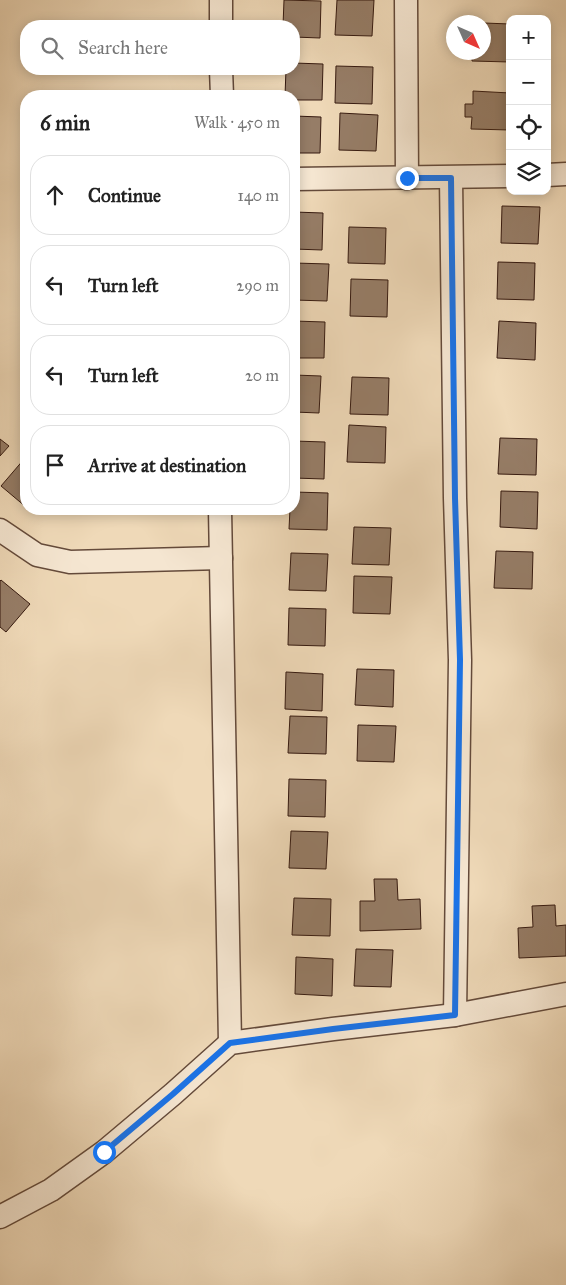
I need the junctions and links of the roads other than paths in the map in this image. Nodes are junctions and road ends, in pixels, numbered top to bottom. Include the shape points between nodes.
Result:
1 (220, 0) edge
2 (406, 0) edge
3 (221, 20) edge
4 (221, 75) edge
5 (222, 90) edge
6 (566, 174) edge
7 (551, 175) edge
8 (506, 176) edge
9 (407, 178) junction
10 (451, 178) junction
11 (300, 179) edge
12 (220, 515) edge
13 (0, 530) edge
14 (221, 558) junction
15 (566, 994) edge
16 (455, 1015) junction
17 (230, 1043) junction
18 (0, 1217) edge

1 - 3 street
2 - 9 street
4 - 5 street
6 - 7 street
8 - 10 street
9 - 10 street
9 - 11 street
10 - 16 street via 460,660
12 - 14 street
13 - 14 street via 37,555 70,562
14 - 17 street
15 - 16 street
16 - 17 street
17 - 18 street via 104,1152 50,1190

